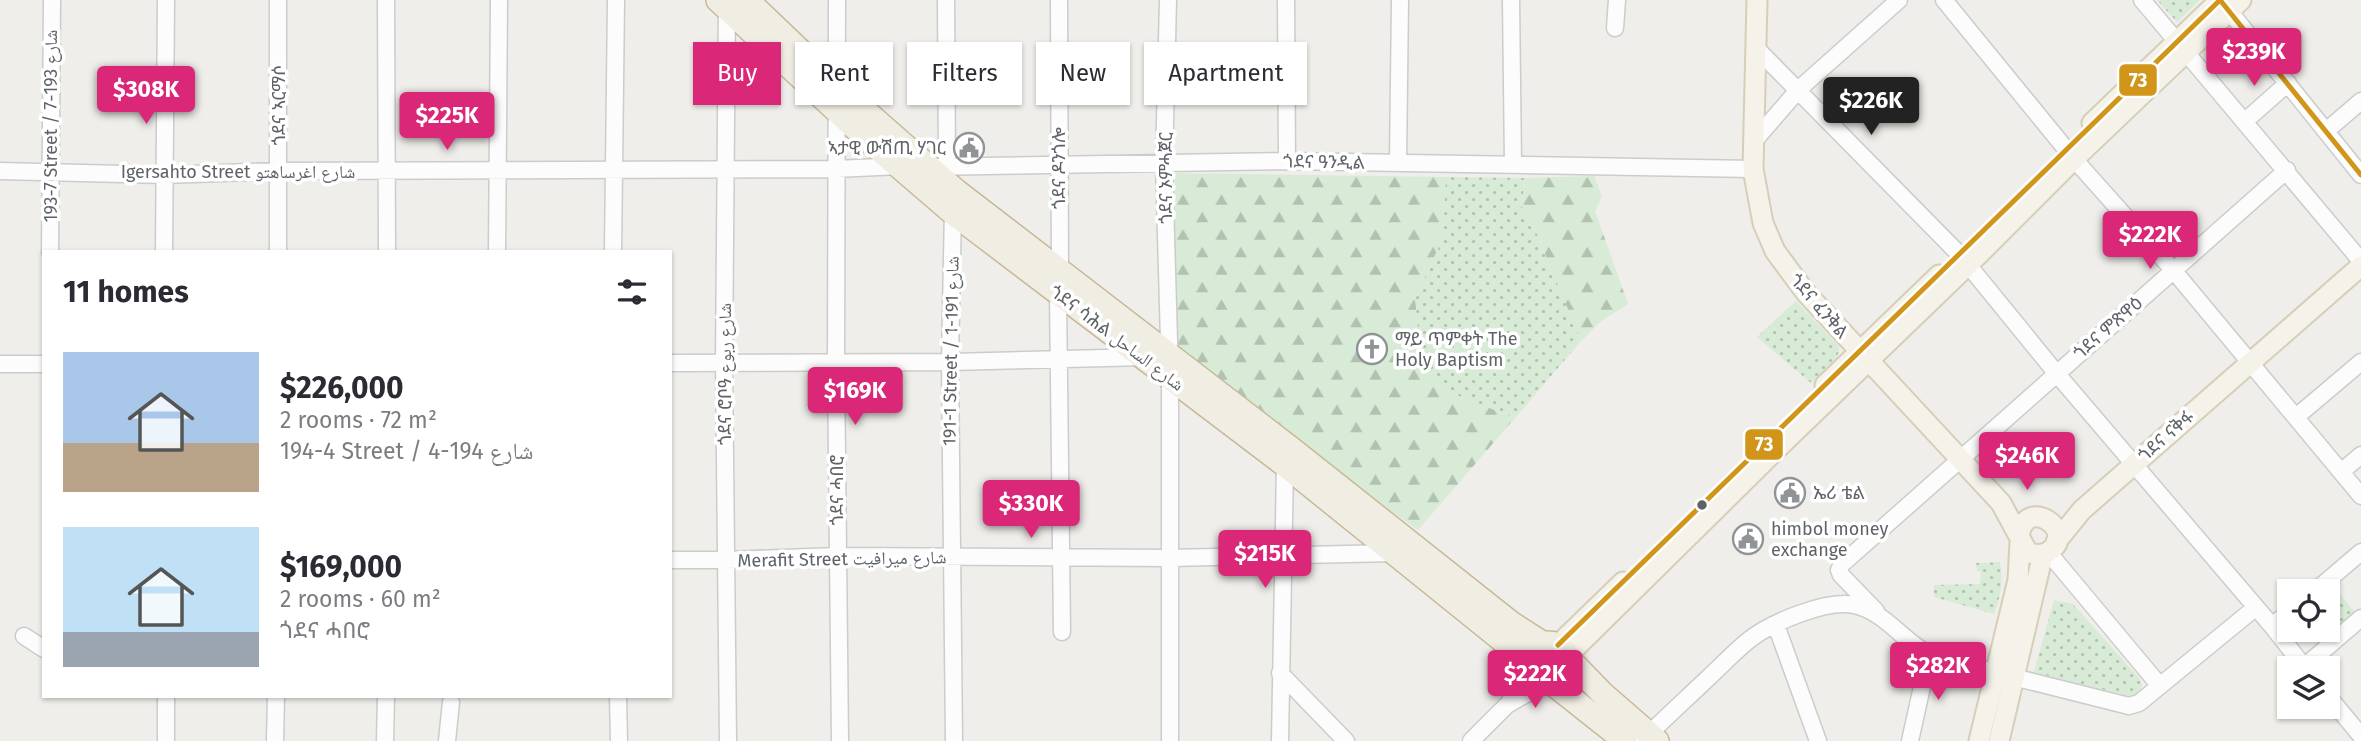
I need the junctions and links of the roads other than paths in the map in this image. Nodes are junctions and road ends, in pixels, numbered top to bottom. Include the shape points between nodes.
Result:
1 (52, 0) edge
2 (166, 0) edge
3 (278, 0) edge
4 (386, 0) edge
5 (499, 0) edge
6 (616, 0) edge
7 (837, 0) edge
8 (946, 0) edge
9 (1059, 0) edge
10 (1168, 0) edge
11 (1286, 0) edge
12 (1399, 0) edge
13 (1511, 0) edge
14 (1616, 0) edge
15 (1757, 0) edge
16 (1899, 0) edge
17 (1944, 0) edge
18 (2142, 0) edge
19 (730, 2) edge
20 (2230, 4) edge
21 (1615, 28) dead end
22 (837, 42) edge
23 (2182, 46) junction
24 (1755, 47) junction
25 (795, 54) edge
26 (2288, 83) junction
27 (1799, 89) junction
28 (2361, 101) edge
29 (839, 105) edge
30 (860, 105) edge
31 (839, 113) junction
32 (2245, 121) junction
33 (2326, 131) junction
34 (1754, 141) junction
35 (2070, 154) junction
36 (1287, 161) junction
37 (1398, 163) junction
38 (1058, 164) junction
39 (1164, 164) junction
40 (1513, 164) junction
41 (895, 165) junction
42 (938, 167) junction
43 (613, 169) junction
44 (836, 169) junction
45 (1753, 169) junction
46 (498, 170) junction
47 (2287, 170) junction
48 (0, 171) edge
49 (49, 171) junction
50 (387, 171) junction
51 (726, 171) junction
52 (279, 172) junction
53 (164, 175) junction
54 (2361, 175) edge
55 (955, 190) junction
56 (953, 213) junction
57 (50, 250) edge
58 (164, 250) edge
59 (278, 250) edge
60 (387, 250) edge
61 (497, 250) edge
62 (613, 250) edge
63 (1964, 260) junction
64 (2361, 263) edge
65 (2174, 271) junction
66 (1059, 283) junction
67 (1864, 356) junction
68 (1060, 358) junction
69 (1142, 358) junction
70 (724, 362) junction
71 (836, 362) junction
72 (950, 362) junction
73 (2250, 362) junction
74 (2361, 362) edge
75 (672, 363) edge
76 (0, 364) edge
77 (42, 364) edge
78 (1169, 367) junction
79 (2057, 374) junction
80 (2296, 417) junction
81 (2361, 455) edge
82 (1289, 458) junction
83 (1962, 459) junction
84 (2134, 464) junction
85 (2341, 472) junction
86 (2361, 496) edge
87 (2001, 503) junction
88 (2082, 510) junction
89 (2043, 518) junction
90 (2020, 539) junction
91 (2049, 550) junction
92 (2361, 552) edge
93 (1392, 553) junction
94 (1285, 555) junction
95 (837, 556) junction
96 (950, 557) junction
97 (1061, 558) junction
98 (1169, 558) junction
99 (672, 560) edge
100 (726, 560) junction
101 (2329, 579) edge
102 (2255, 608) junction
103 (1878, 614) junction
104 (2361, 618) edge
105 (2277, 622) edge
106 (1776, 625) junction
107 (2272, 626) junction
108 (1062, 632) dead end
109 (24, 636) dead end
110 (42, 648) edge
111 (1549, 655) junction
112 (1929, 655) junction
113 (2295, 656) edge
114 (2318, 656) edge
115 (1280, 673) junction
116 (2005, 675) junction
117 (1548, 683) junction
118 (2160, 686) junction
119 (166, 698) edge
120 (276, 698) edge
121 (386, 698) edge
122 (452, 698) edge
123 (618, 698) edge
124 (1507, 705) junction
125 (2340, 711) edge
126 (2361, 736) edge
127 (1649, 739) edge
128 (166, 741) edge
129 (275, 741) edge
130 (385, 741) edge
131 (447, 741) edge
132 (619, 741) edge
133 (729, 741) edge
134 (840, 741) edge
135 (954, 741) edge
136 (1170, 741) edge
137 (1280, 741) edge
138 (1346, 741) edge
139 (1471, 741) edge
140 (1625, 741) edge
141 (1818, 741) edge
142 (1910, 741) edge
143 (1979, 741) edge
144 (1999, 741) edge

1 - 49 street, 193-7 Street / شارع 193-7
2 - 53 street
3 - 52 street, ጎደና ኣርማሶ
4 - 50 street
5 - 46 street
6 - 43 street
7 - 22 street, ጎደና ሓበሮ
8 - 42 street
9 - 38 street, ጎደና ዶንጎሎ
10 - 39 street, ጎደና ኦምሓጀር
11 - 36 street
12 - 37 street
13 - 40 street
14 - 21 street
15 - 24 main road, ጎደና ፈንቅል
16 - 27 street
17 - 35 street
18 - 23 street
19 - 25 highway, ጎደና ሳሕል شارع الساحل
19 - 31 highway, ጎደና ሳሕል شارع الساحل
19 - 51 street, ጎደና ሮቦዓ شارع ربوع
20 - 23 main road
20 - 26 street
23 - 32 street
23 - 35 main road
24 - 27 street
24 - 34 main road, ጎደና ፈንቅል
26 - 32 street
26 - 33 street
27 - 34 street
27 - 63 street
28 - 33 street
29 - 31 street, ጎደና ሓበሮ
30 - 42 highway, ጎደና ሳሕል شارع الساحل
31 - 41 highway, ጎደና ሳሕል شارع الساحل
31 - 44 street, ጎደና ሓበሮ
32 - 47 street
33 - 54 street
34 - 45 main road, ጎደና ፈንቅል
35 - 63 main road
35 - 65 street
36 - 37 street, ጎደና ዓንዲል
36 - 39 street, ጎደና ዓንዲል
37 - 40 street, ጎደና ዓንዲል
38 - 39 street, ጎደና ዓንዲል
38 - 42 street, ጎደና ዓንዲል
38 - 66 street, ጎደና ዶንጎሎ
39 - 78 street, ጎደና ኦምሓጀር
40 - 45 street, ጎደና ዓንዲል
41 - 42 street, ጎደና ዓንዲል
41 - 44 street, Igersahto Street شارع اغرساهتو
41 - 56 highway, ጎደና ሳሕል شارع الساحل
42 - 55 highway, ጎደና ሳሕል شارع الساحل
43 - 46 street, Igersahto Street شارع اغرساهتو
43 - 51 street, Igersahto Street شارع اغرساهتو
43 - 62 street
44 - 51 street, Igersahto Street شارع اغرساهتو
44 - 71 street, ጎደና ሓበሮ
45 - 67 main road, ጎደና ፈንቅል via 1763,223 1775,251
46 - 50 street, Igersahto Street شارع اغرساهتو
46 - 61 street
47 - 64 street
47 - 65 street, ጎደና ምጽዋዕ
48 - 49 street, Igersahto Street شارع اغرساهتو
49 - 53 street, Igersahto Street شارع اغرساهتو
49 - 57 street, 193-7 Street / شارع 193-7
50 - 52 street, Igersahto Street شارع اغرساهتو
50 - 60 street
51 - 70 street, ጎደና ሮቦዓ شارع ربوع
52 - 53 street, Igersahto Street شارع اغرساهتو
52 - 59 street, ጎደና ኣርማሶ
53 - 58 street
55 - 56 street, 191-1 Street / شارع 191-1
55 - 66 highway, ጎደና ሳሕል شارع الساحل
56 - 66 highway, ጎደና ሳሕል شارع الساحل
56 - 72 street, 191-1 Street / شارع 191-1
63 - 67 main road
63 - 79 street
64 - 73 main road, ጎደና ናቅፋ
65 - 73 street
65 - 79 street, ጎደና ምጽዋዕ
66 - 68 street, ጎደና ዶንጎሎ
66 - 69 highway, ጎደና ሳሕል شارع الساحل
66 - 78 highway, ጎደና ሳሕል شارع الساحل
67 - 83 main road, ጎደና ፈንቅል
67 - 111 main road
68 - 69 street
68 - 72 street
68 - 97 street, ጎደና ዶንጎሎ
69 - 78 highway, ጎደና ሳሕል شارع الساحل
70 - 71 street
70 - 75 street
70 - 100 street, ጎደና ሮቦዓ شارع ربوع
71 - 72 street
71 - 95 street, ጎደና ሓበሮ
72 - 96 street, 191-1 Street / شارع 191-1
73 - 80 street
73 - 84 main road, ጎደና ናቅፋ
74 - 80 street
76 - 77 street
78 - 82 highway, ጎደና ሳሕል شارع الساحل
78 - 98 street, ጎደና ኦምሓጀር
79 - 83 street, ጎደና ምጽዋዕ
79 - 84 street
80 - 85 street
81 - 85 street
82 - 93 highway, ጎደና ሳሕል شارع الساحل
82 - 94 street
82 - 111 highway, ጎደና ሳሕል شارع الساحل
83 - 87 main road, ጎደና ፈንቅል
83 - 103 street, ጎደና ምጽዋዕ via 1842,564 1841,575
84 - 88 main road, ጎደና ናቅፋ
84 - 102 street
85 - 86 street
87 - 89 main road, ጎደና ፈንቅል
87 - 90 main road, ጎደና ፈንቅል
88 - 89 main road, ጎደና ናቅፋ
88 - 91 main road, ጎደና ናቅፋ
89 - 90 main road via 2028,520
89 - 91 main road via 2054,526
90 - 91 main road via 2032,554
90 - 116 main road, ጎደና ናቅፋ
91 - 116 main road, ጎደና ናቅፋ
91 - 118 street
92 - 101 street
93 - 94 street, Merafit Street شارع ميرافيت
93 - 111 highway, ጎደና ሳሕል شارع الساحل
94 - 98 street, Merafit Street شارع ميرافيت
94 - 115 street
95 - 96 street, Merafit Street شارع ميرافيت
95 - 100 street, Merafit Street شارع ميرافيت
95 - 134 street, ጎደና ሓበሮ
96 - 97 street, Merafit Street شارع ميرافيت
96 - 135 street, 191-1 Street / شارع 191-1
97 - 98 street, Merafit Street شارع ميرافيت
97 - 108 street, ጎደና ዶንጎሎ
98 - 136 street, ጎደና ኦምሓጀር
99 - 100 street, Merafit Street شارع ميرافيت
100 - 133 street, ጎደና ሮቦዓ شارع ربوع
102 - 107 street
102 - 118 street
103 - 106 street via 1838,604
103 - 112 street, ጎደና ምጽዋዕ
104 - 114 street
105 - 107 street
106 - 127 street via 1750,639
106 - 141 street
107 - 113 street
109 - 110 street
111 - 117 highway via 1534,678
111 - 117 highway via 1567,671
111 - 124 street
111 - 127 highway via 1603,694
112 - 116 street
112 - 142 street
115 - 137 street
115 - 138 street
116 - 118 street via 2129,706 2139,704
116 - 143 main road, ጎደና ናቅፋ
116 - 144 main road, ጎደና ናቅፋ
117 - 124 street
117 - 140 highway
119 - 128 street
120 - 129 street
121 - 130 street
122 - 131 street
123 - 132 street
124 - 139 street
125 - 126 street

